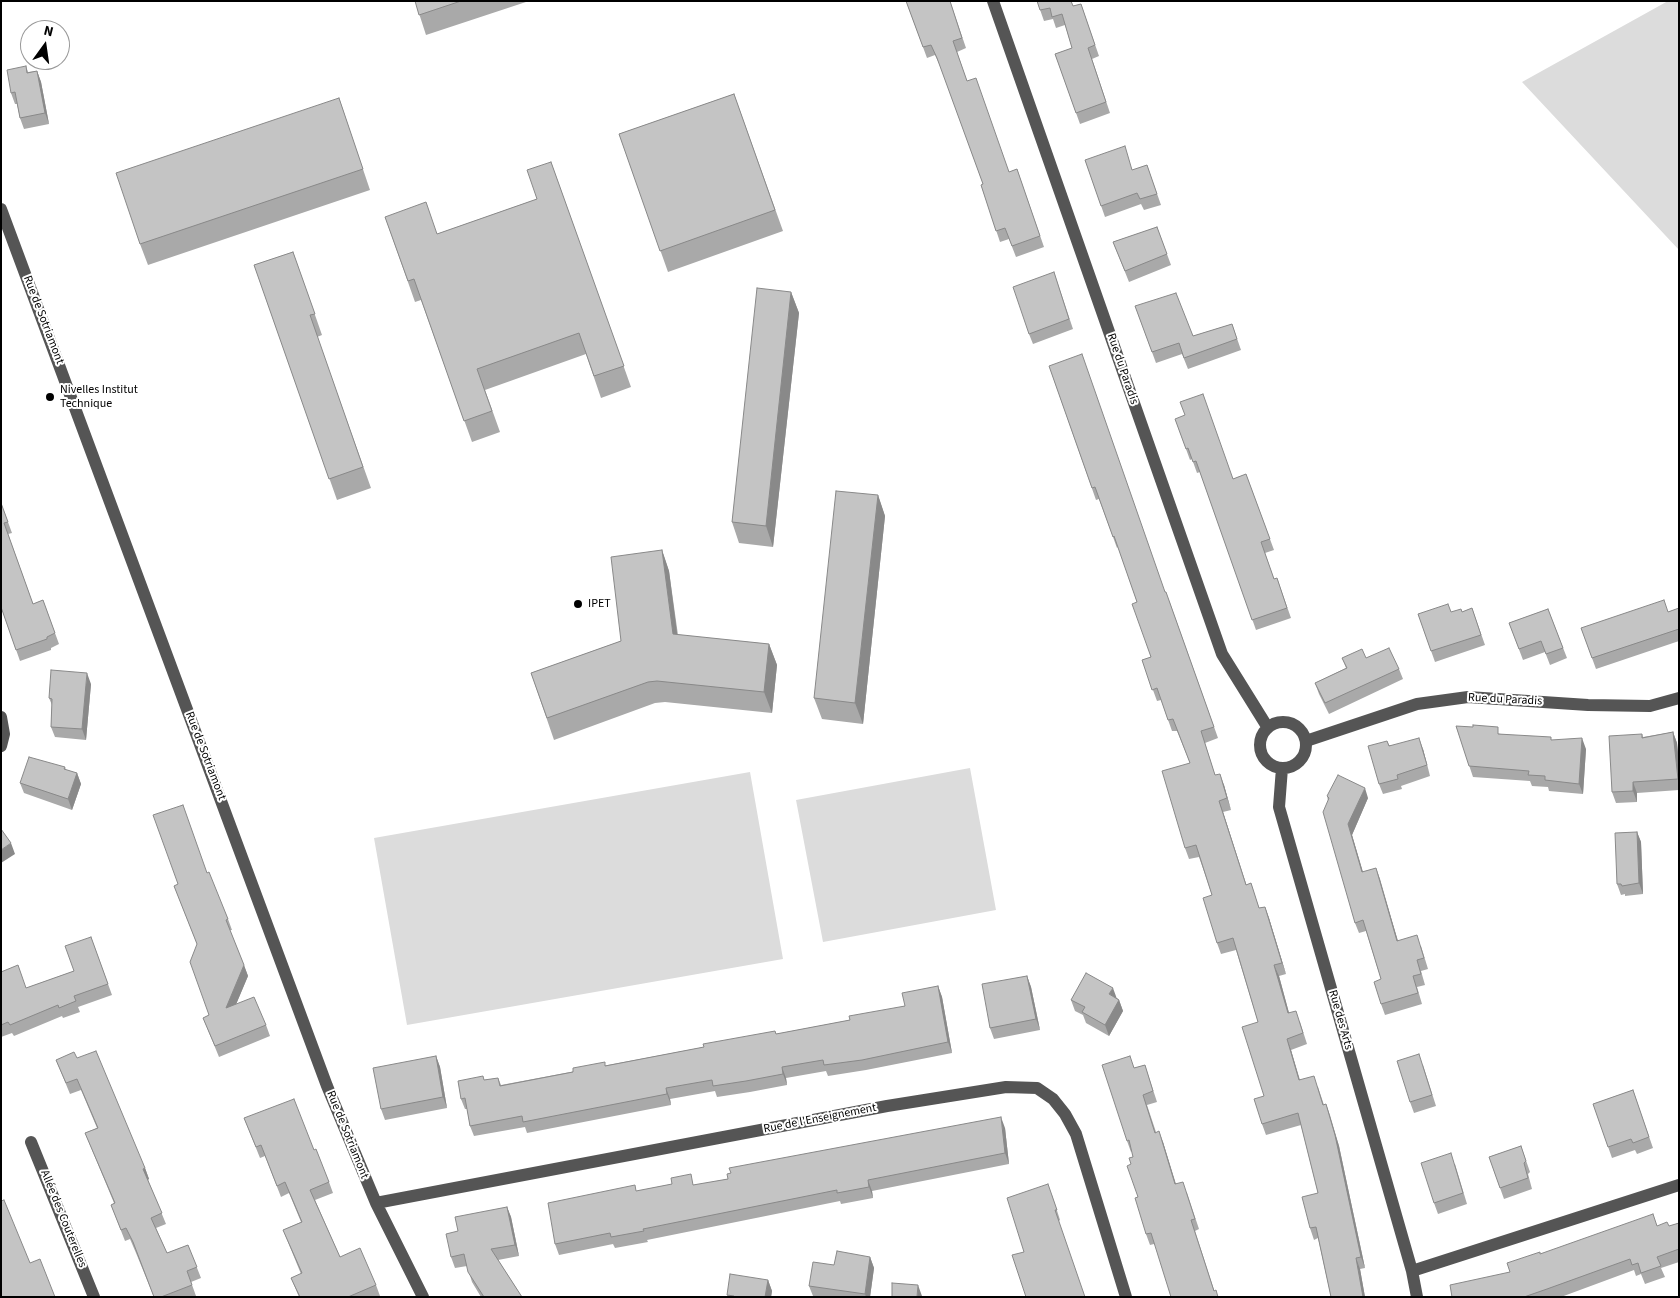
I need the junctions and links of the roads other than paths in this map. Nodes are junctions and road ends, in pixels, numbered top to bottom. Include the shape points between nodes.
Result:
1 (993, 1) edge
2 (1, 209) edge
3 (1679, 698) edge
4 (1, 717) edge
5 (1268, 728) junction
6 (1306, 741) junction
7 (1, 746) edge
8 (1282, 768) junction
9 (31, 1142) dead end
10 (1679, 1185) edge
11 (376, 1204) junction
12 (1412, 1271) junction
13 (94, 1297) edge
14 (423, 1297) edge
15 (1126, 1297) edge
16 (1417, 1297) edge

1 - 5 street, Rue du Paradis via 1222,654
2 - 11 street, Rue de Sotriamont via 327,1086
3 - 6 street, Rue du Paradis via 1650,706 1468,697 1417,704
4 - 7 street via 4,734
5 - 6 street via 1280,722 1288,723 1298,728
5 - 8 street via 1260,742 1263,755 1273,766
6 - 8 street via 1306,749 1298,763
8 - 12 street, Rue des Arts via 1279,807
9 - 13 street, Allée des Couterelles
10 - 12 street
11 - 14 street, Rue de Sotriamont
11 - 15 street, Rue de l'Enseignement via 887,1106 1006,1087 1037,1088 1053,1099 1076,1134
12 - 16 street, Rue des Arts

